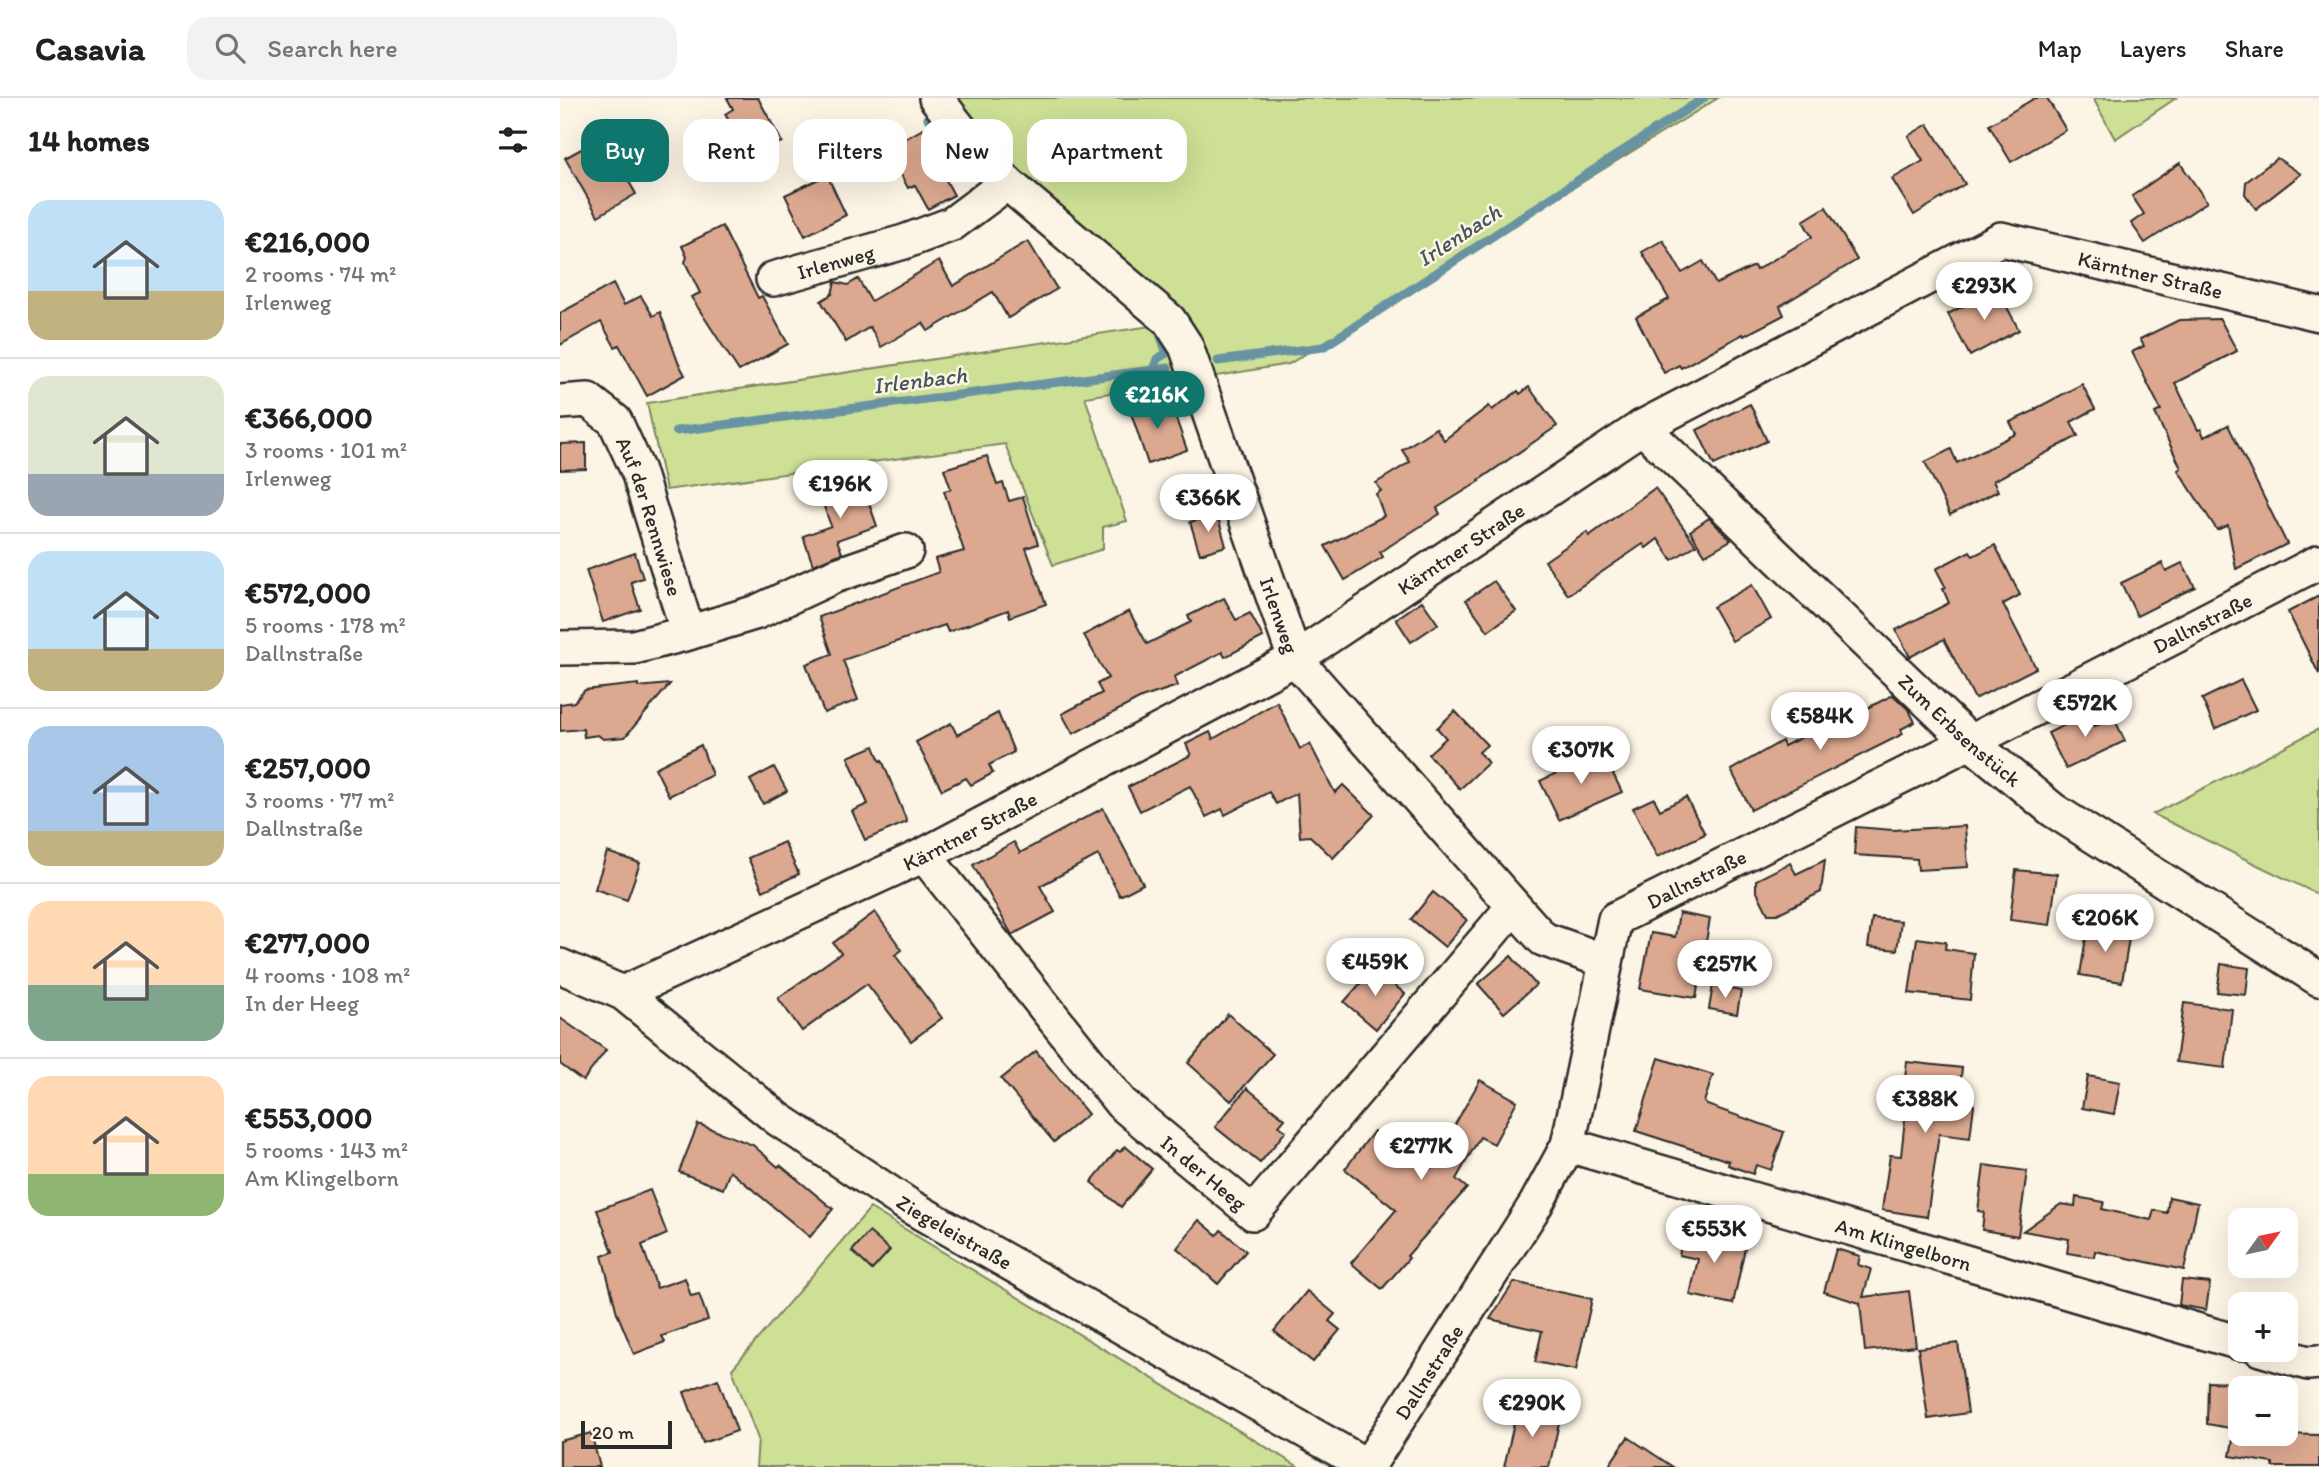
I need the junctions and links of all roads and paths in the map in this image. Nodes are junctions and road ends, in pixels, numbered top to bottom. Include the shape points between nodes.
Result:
1 (936, 98) edge
2 (1007, 183) junction
3 (773, 279) dead end
4 (2319, 314) edge
5 (560, 402) edge
6 (1642, 427) junction
7 (906, 551) dead end
8 (2319, 562) edge
9 (688, 633) junction
10 (560, 648) edge
11 (1295, 659) junction
12 (1970, 742) junction
13 (924, 855) junction
14 (1513, 907) junction
15 (1605, 961) junction
16 (560, 966) edge
17 (2319, 979) edge
18 (623, 993) junction
19 (1568, 1145) junction
20 (2228, 1339) edge
21 (2298, 1360) edge
22 (2319, 1362) edge
23 (1369, 1467) edge

1 - 2 street, Irlenweg
2 - 3 street, Irlenweg via 953,224
2 - 11 street, Irlenweg via 1161,312 1186,346
4 - 6 street, Kärntner Straße via 2001,239
5 - 9 street, Auf der Rennwiese via 588,400 615,421 638,471
6 - 11 street, Kärntner Straße
6 - 12 street, Zum Erbsenstück
7 - 9 street via 834,576 757,612
8 - 12 street, Dallnstraße
9 - 10 street via 634,647
11 - 13 street, Kärntner Straße
11 - 14 street, Irlenweg
12 - 15 street, Dallnstraße via 1615,919
12 - 17 street, Zum Erbsenstück via 2053,810
13 - 14 street, In der Heeg via 1121,1103 1253,1213
13 - 18 street, Kärntner Straße
14 - 15 street, Irlenweg via 1542,939
15 - 19 street, Dallnstraße
16 - 18 street, Ziegeleistraße
18 - 23 street, Ziegeleistraße via 778,1119 911,1208
19 - 20 street, Am Klingelborn
19 - 23 street, Dallnstraße via 1536,1204
21 - 22 street

